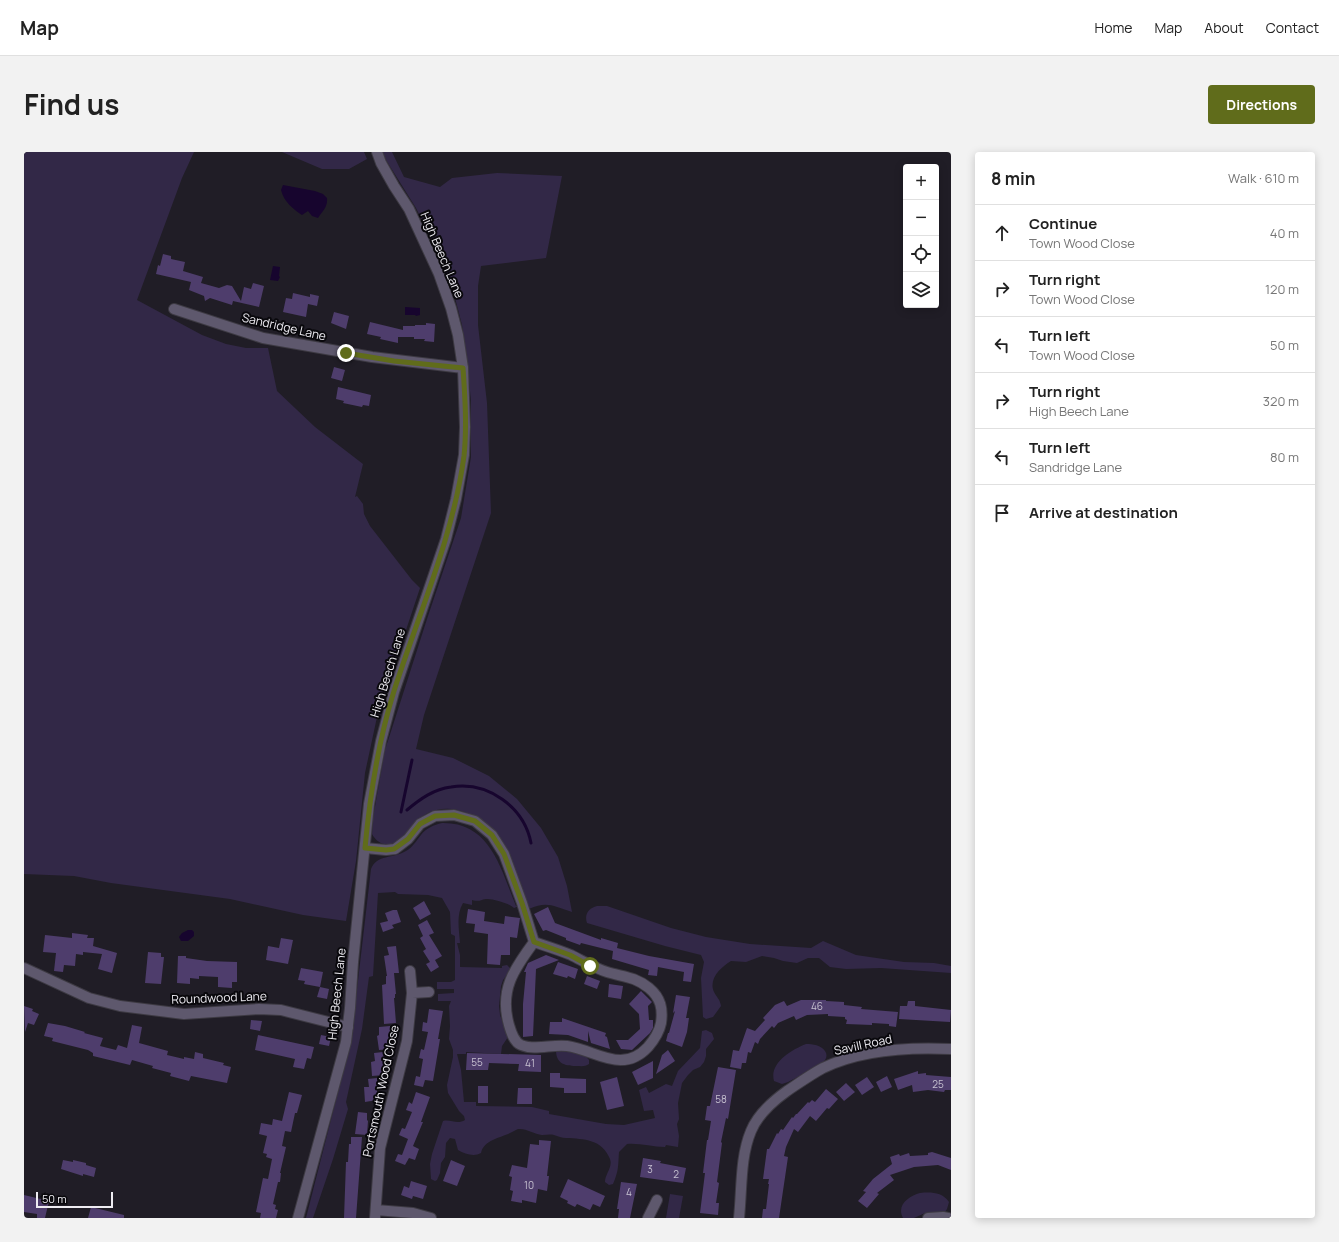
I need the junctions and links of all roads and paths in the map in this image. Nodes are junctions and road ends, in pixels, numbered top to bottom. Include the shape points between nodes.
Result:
1 (377, 152) edge
2 (174, 309) dead end
3 (463, 368) junction
4 (365, 848) junction
5 (534, 942) junction
6 (24, 968) edge
7 (410, 971) dead end
8 (429, 992) dead end
9 (412, 993) junction
10 (348, 1027) junction
11 (951, 1049) edge
12 (657, 1200) dead end
13 (375, 1214) edge
14 (298, 1218) edge
15 (431, 1218) edge
16 (648, 1218) edge
17 (739, 1218) edge
18 (928, 1218) edge
19 (948, 1218) edge

1 - 3 street, High Beech Lane via 409,209 439,274 453,315
2 - 3 street, Sandridge Lane via 263,338 359,355
3 - 4 street, High Beech Lane via 466,427 456,500 446,539 394,692 381,741 372,782
4 - 5 street via 394,849 408,839 420,824 435,816 454,815 475,821 492,835 504,854
4 - 10 street, High Beech Lane
5 - 5 street via 570,955 590,966 627,976 650,989 659,999 661,1006 660,1028 646,1050 635,1058 612,1060 566,1046 536,1047 520,1044 515,1040 506,1016 507,990 513,972
6 - 10 street, Roundwood Lane via 89,998 120,1006 179,1014 275,1009
7 - 9 street, Portsmouth Wood Close
8 - 9 street
9 - 13 street, Portsmouth Wood Close via 407,1041 380,1148
10 - 14 street, High Beech Lane
11 - 17 street, Savill Road via 918,1048 851,1058 809,1076 779,1097 757,1119 751,1131 742,1174
12 - 16 street
13 - 15 street via 413,1213
18 - 19 street

